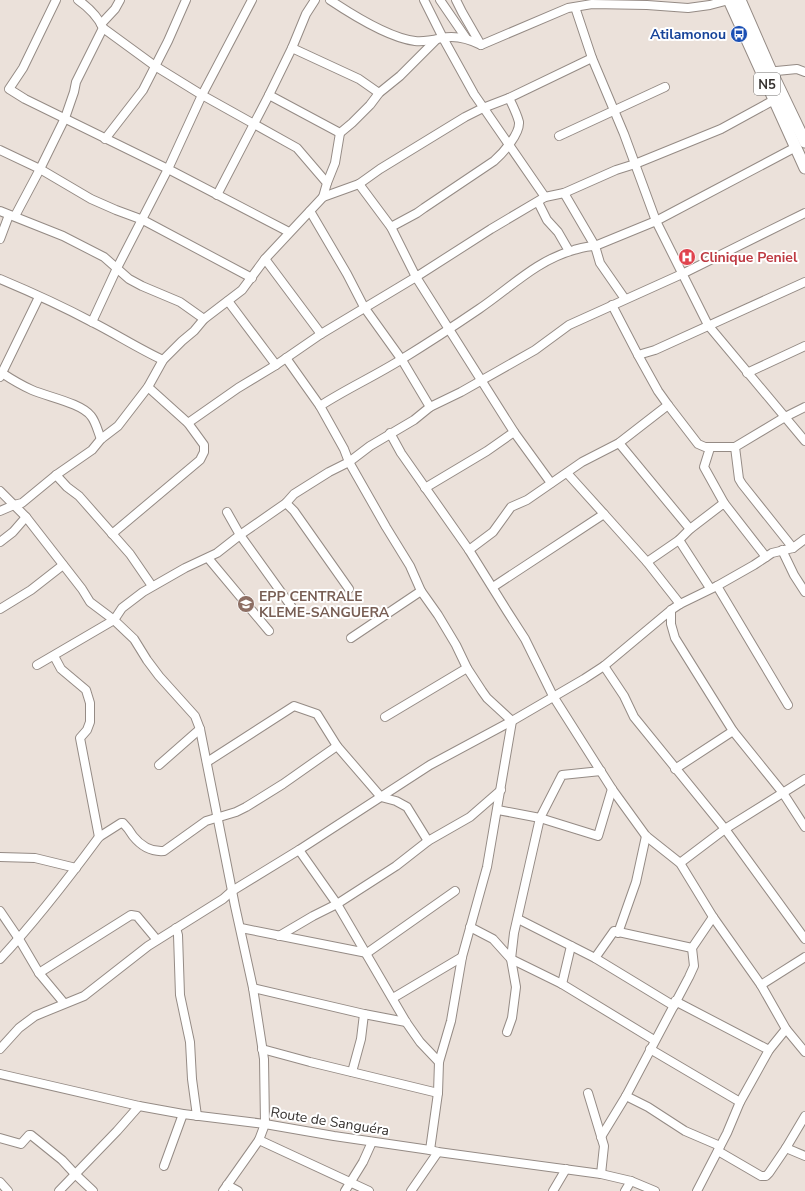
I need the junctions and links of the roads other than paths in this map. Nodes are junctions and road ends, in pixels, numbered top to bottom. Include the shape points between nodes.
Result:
1 (56, 0) edge
2 (78, 0) edge
3 (120, 0) edge
4 (186, 0) edge
5 (252, 0) edge
6 (315, 0) edge
7 (424, 0) edge
8 (440, 0) edge
9 (456, 0) edge
10 (729, 0) edge
11 (740, 0) edge
12 (334, 2) edge
13 (591, 2) edge
14 (646, 3) edge
15 (575, 7) junction
16 (102, 26) junction
17 (466, 38) junction
18 (439, 39) junction
19 (481, 45) junction
20 (292, 48) junction
21 (592, 58) junction
22 (154, 66) junction
23 (766, 72) junction
24 (805, 72) edge
25 (665, 87) dead end
26 (379, 93) junction
27 (202, 95) junction
28 (269, 95) junction
29 (509, 98) junction
30 (774, 100) junction
31 (483, 108) junction
32 (614, 111) junction
33 (65, 118) junction
34 (254, 124) junction
35 (340, 133) junction
36 (559, 136) dead end
37 (105, 139) junction
38 (509, 144) junction
39 (800, 145) edge
40 (0, 150) edge
41 (635, 164) junction
42 (805, 168) edge
43 (40, 169) junction
44 (168, 169) junction
45 (327, 183) junction
46 (359, 184) junction
47 (564, 192) junction
48 (217, 195) junction
49 (323, 197) junction
50 (545, 197) junction
51 (538, 202) junction
52 (0, 211) edge
53 (310, 211) junction
54 (805, 213) edge
55 (12, 215) junction
56 (142, 220) junction
57 (656, 221) junction
58 (391, 227) junction
59 (289, 232) junction
60 (0, 239) edge
61 (595, 246) junction
62 (569, 251) junction
63 (265, 259) junction
64 (117, 268) junction
65 (682, 274) junction
66 (416, 277) junction
67 (252, 278) junction
68 (0, 279) edge
69 (805, 282) edge
70 (39, 297) junction
71 (625, 299) junction
72 (228, 301) junction
73 (612, 305) junction
74 (364, 307) junction
75 (204, 319) junction
76 (92, 322) junction
77 (708, 325) junction
78 (448, 329) junction
79 (321, 334) junction
80 (805, 346) edge
81 (638, 356) junction
82 (286, 358) junction
83 (163, 360) junction
84 (402, 360) junction
85 (276, 365) junction
86 (747, 373) junction
87 (1, 375) edge
88 (482, 380) junction
89 (148, 387) junction
90 (668, 405) junction
91 (320, 406) junction
92 (430, 407) junction
93 (805, 408) edge
94 (785, 417) junction
95 (188, 424) junction
96 (514, 432) junction
97 (390, 433) junction
98 (101, 439) junction
99 (805, 441) edge
100 (619, 443) junction
101 (735, 447) junction
102 (710, 448) junction
103 (349, 462) junction
104 (567, 473) junction
105 (56, 475) junction
106 (551, 483) junction
107 (425, 488) junction
108 (0, 491) edge
109 (286, 503) junction
110 (724, 503) junction
111 (14, 505) junction
112 (0, 511) edge
113 (227, 512) dead end
114 (604, 514) junction
115 (26, 517) junction
116 (690, 530) junction
117 (112, 534) junction
118 (240, 535) junction
119 (805, 539) edge
120 (679, 540) junction
121 (0, 542) edge
122 (793, 548) junction
123 (469, 550) junction
124 (782, 550) junction
125 (766, 557) junction
126 (208, 558) junction
127 (647, 562) junction
128 (63, 565) junction
129 (152, 586) junction
130 (493, 587) junction
131 (714, 587) junction
132 (349, 589) dead end
133 (421, 591) junction
134 (805, 592) edge
135 (680, 604) junction
136 (291, 606) dead end
137 (0, 609) edge
138 (671, 610) junction
139 (114, 620) junction
140 (269, 631) dead end
141 (351, 638) dead end
142 (54, 656) junction
143 (38, 665) dead end
144 (604, 666) junction
145 (467, 668) junction
146 (553, 696) junction
147 (788, 704) dead end
148 (386, 717) dead end
149 (512, 720) junction
150 (200, 729) junction
151 (733, 731) junction
152 (336, 746) junction
153 (207, 762) junction
154 (159, 766) dead end
155 (675, 769) junction
156 (601, 771) junction
157 (805, 779) edge
158 (612, 789) junction
159 (501, 790) junction
160 (783, 793) junction
161 (381, 797) junction
162 (498, 810) junction
163 (219, 818) junction
164 (540, 818) junction
165 (805, 827) edge
166 (725, 829) junction
167 (646, 836) junction
168 (99, 837) junction
169 (428, 841) junction
170 (299, 850) junction
171 (0, 857) edge
172 (680, 863) junction
173 (76, 868) junction
174 (232, 891) junction
175 (455, 891) dead end
176 (338, 904) junction
177 (0, 911) edge
178 (713, 917) junction
179 (518, 919) junction
180 (470, 927) junction
181 (176, 928) junction
182 (241, 928) junction
183 (618, 933) junction
184 (279, 936) junction
185 (19, 939) junction
186 (805, 939) edge
187 (157, 940) junction
188 (571, 946) junction
189 (692, 948) junction
190 (367, 953) junction
191 (462, 957) junction
192 (805, 957) edge
193 (595, 958) junction
194 (0, 959) edge
195 (511, 959) junction
196 (39, 973) junction
197 (562, 984) junction
198 (762, 985) junction
199 (254, 988) junction
200 (393, 998) junction
201 (64, 1003) junction
202 (675, 1004) junction
203 (364, 1014) junction
204 (406, 1022) junction
205 (786, 1029) junction
206 (507, 1032) dead end
207 (654, 1040) junction
208 (0, 1048) edge
209 (262, 1049) junction
210 (650, 1049) junction
211 (769, 1050) junction
212 (805, 1052) edge
213 (439, 1062) junction
214 (352, 1072) junction
215 (0, 1074) edge
216 (438, 1093) junction
217 (588, 1093) dead end
218 (626, 1096) junction
219 (740, 1102) junction
220 (139, 1106) junction
221 (183, 1114) junction
222 (197, 1116) junction
223 (805, 1116) edge
224 (264, 1124) junction
225 (601, 1137) junction
226 (0, 1138) edge
227 (259, 1140) junction
228 (372, 1142) junction
229 (786, 1148) junction
230 (719, 1149) junction
231 (434, 1151) junction
232 (805, 1156) edge
233 (164, 1166) dead end
234 (566, 1169) junction
235 (75, 1174) junction
236 (601, 1174) junction
237 (631, 1181) junction
238 (0, 1182) edge
239 (351, 1182) junction
240 (225, 1188) edge
241 (8, 1191) edge
242 (59, 1191) edge
243 (93, 1191) edge
244 (238, 1191) edge
245 (345, 1191) edge
246 (369, 1191) edge
247 (411, 1191) edge
248 (552, 1191) edge
249 (624, 1191) edge
250 (655, 1191) edge
251 (697, 1191) edge

1 - 33 street via 23,68 9,89
2 - 16 street via 86,5
3 - 16 street
4 - 22 street
5 - 27 street
6 - 20 street
7 - 18 street
8 - 17 street
9 - 19 street
10 - 14 street via 688,8
10 - 23 highway, N5
11 - 23 highway, N5
12 - 18 street via 378,29 412,41
13 - 14 street
13 - 15 street
15 - 19 street
15 - 21 street
16 - 22 street
16 - 33 street via 76,82
17 - 18 street
17 - 19 street
18 - 26 street
18 - 31 street
20 - 26 street via 359,79
20 - 28 street
21 - 29 street
21 - 32 street
22 - 27 street
22 - 37 street via 143,90
23 - 24 street via 797,69
23 - 30 highway, N5
23 - 39 highway, N5
25 - 32 street
26 - 35 street
27 - 34 street
27 - 44 street
28 - 34 street
28 - 35 street
29 - 31 street
29 - 38 street via 519,122
30 - 39 highway, N5
30 - 41 street via 721,129
31 - 38 street
31 - 46 street via 453,123
32 - 36 street
32 - 41 street
33 - 37 street
33 - 43 street
34 - 45 street via 297,148
34 - 48 street
35 - 45 street via 335,163
37 - 44 street
38 - 50 street
38 - 58 street via 494,161 417,214
39 - 42 highway, N5
39 - 57 street
40 - 43 street
41 - 47 street
41 - 57 street
43 - 55 street
43 - 56 street via 91,199
44 - 48 street
44 - 56 street
45 - 49 street
46 - 49 street
46 - 58 street
47 - 50 street
47 - 61 street
48 - 59 street
49 - 53 street
50 - 51 street
51 - 62 street via 547,220 558,232
51 - 66 street
52 - 55 street
53 - 59 street
53 - 74 street
54 - 65 street
55 - 60 street
55 - 64 street via 63,236 104,257
56 - 64 street
56 - 67 street
57 - 61 street
57 - 65 street
58 - 66 street
59 - 63 street
61 - 62 street
61 - 71 street via 600,263
62 - 78 street via 518,278 505,291
63 - 67 street
63 - 79 street
64 - 75 street via 129,279 180,302
64 - 76 street
65 - 71 street
65 - 77 street
66 - 74 street
66 - 78 street
67 - 72 street
68 - 70 street
69 - 77 street
70 - 76 street
70 - 87 street
71 - 73 street
72 - 75 street
72 - 85 street
73 - 81 street
73 - 88 street via 569,325 535,350
74 - 79 street
74 - 84 street
75 - 83 street
76 - 83 street
77 - 81 street
77 - 86 street
78 - 84 street
78 - 88 street
79 - 82 street
80 - 86 street
81 - 90 street
82 - 85 street
82 - 91 street
83 - 89 street
84 - 91 street
84 - 92 street
85 - 95 street via 238,388
86 - 94 street
87 - 98 street via 88,412
88 - 92 street
88 - 96 street
89 - 95 street
89 - 98 street via 118,426
90 - 100 street
90 - 102 street via 698,444
91 - 103 street
92 - 97 street via 414,420
93 - 94 street
94 - 99 street
94 - 101 street
95 - 117 street via 204,445 200,460
96 - 106 street
96 - 107 street
97 - 103 street
97 - 107 street
98 - 105 street via 92,450
100 - 104 street via 582,462
100 - 116 street
101 - 102 street
101 - 122 street via 739,480
102 - 110 street via 704,468
103 - 109 street via 294,494
103 - 133 street via 410,566
104 - 106 street
104 - 114 street
105 - 111 street via 22,503
105 - 117 street via 79,496
106 - 123 street via 527,500 511,506 493,532
107 - 123 street
108 - 111 street
109 - 118 street
109 - 132 street
110 - 116 street
110 - 125 street
111 - 112 street
111 - 115 street
113 - 118 street
114 - 127 street
114 - 130 street
115 - 121 street
115 - 128 street
116 - 120 street
117 - 129 street via 130,554
118 - 126 street
118 - 136 street
119 - 122 street
120 - 127 street
120 - 131 street
122 - 124 street
123 - 130 street
124 - 125 street
124 - 134 street
125 - 131 street
126 - 129 street
126 - 140 street
127 - 135 street
128 - 137 street via 31,590
128 - 139 street via 90,602
129 - 139 street via 122,608
130 - 146 street via 525,639
131 - 135 street
131 - 147 street
133 - 141 street
133 - 145 street via 456,645
135 - 138 street
138 - 144 street
138 - 151 street via 675,638
139 - 142 street
139 - 150 street via 134,639 159,676 195,716
142 - 143 street
142 - 168 street via 61,669 86,690 90,703 90,722 80,738
144 - 146 street
144 - 155 street via 624,696 634,717
145 - 148 street
145 - 149 street via 487,698
146 - 149 street
146 - 156 street
149 - 159 street
149 - 161 street via 430,765
150 - 153 street
150 - 154 street
151 - 155 street
151 - 160 street
152 - 153 street via 317,714 294,706
152 - 161 street
152 - 163 street via 283,784 236,812
153 - 163 street
155 - 166 street
156 - 158 street
156 - 164 street via 562,775
157 - 160 street
158 - 164 street via 598,836
158 - 167 street
159 - 162 street
159 - 169 street via 470,817
160 - 165 street
160 - 166 street
161 - 169 street via 396,801 407,808
161 - 170 street
162 - 164 street
162 - 180 street via 487,867
163 - 168 street via 211,818 164,851 156,852 146,847 123,823
163 - 174 street
164 - 179 street
166 - 172 street
166 - 186 street
167 - 172 street
167 - 183 street via 636,882
168 - 173 street
169 - 176 street via 396,866
170 - 174 street
170 - 176 street
171 - 173 street via 34,858
172 - 178 street
173 - 185 street
174 - 181 street
174 - 182 street
175 - 190 street
176 - 184 street
176 - 190 street
177 - 185 street
178 - 189 street
178 - 198 street
179 - 188 street
179 - 195 street
180 - 191 street
180 - 195 street via 493,939
181 - 187 street
181 - 222 street via 180,995 190,1042
182 - 184 street
182 - 199 street
183 - 189 street
183 - 193 street via 614,931
184 - 190 street
185 - 194 street
185 - 196 street
187 - 196 street via 137,916 131,915
187 - 201 street via 84,996
188 - 193 street
188 - 197 street
189 - 202 street via 694,966
190 - 200 street
191 - 200 street
191 - 213 street via 451,1021
192 - 198 street
193 - 202 street
195 - 197 street
195 - 206 street via 516,987 512,1018
196 - 201 street
197 - 207 street
198 - 205 street
199 - 203 street
199 - 209 street
200 - 204 street
201 - 208 street via 36,1016 19,1028
202 - 207 street
202 - 211 street
203 - 204 street
203 - 214 street via 361,1039
204 - 213 street
205 - 211 street
205 - 212 street
207 - 210 street
209 - 214 street
209 - 224 street
210 - 218 street
210 - 219 street
211 - 219 street
213 - 216 street
214 - 216 street
215 - 220 street, Route de Sanguéra
216 - 231 street
217 - 225 street
218 - 225 street
218 - 230 street
219 - 230 street
220 - 221 street, Route de Sanguéra
220 - 235 street
221 - 222 street, Route de Sanguéra
221 - 233 street
222 - 224 street, Route de Sanguéra
223 - 229 street
224 - 227 street
224 - 228 street, Route de Sanguéra
225 - 236 street via 604,1146
226 - 235 street via 21,1144 31,1135
227 - 239 street
227 - 240 street
228 - 231 street, Route de Sanguéra
228 - 239 street
229 - 230 street via 766,1176 761,1176
229 - 232 street
230 - 251 street
231 - 234 street, Route de Sanguéra
231 - 247 street
234 - 236 street, Route de Sanguéra
234 - 248 street
235 - 242 street
235 - 243 street
236 - 237 street, Route de Sanguéra
237 - 249 street
237 - 250 street, Route de Sanguéra
238 - 241 street
239 - 245 street
239 - 246 street
240 - 244 street

